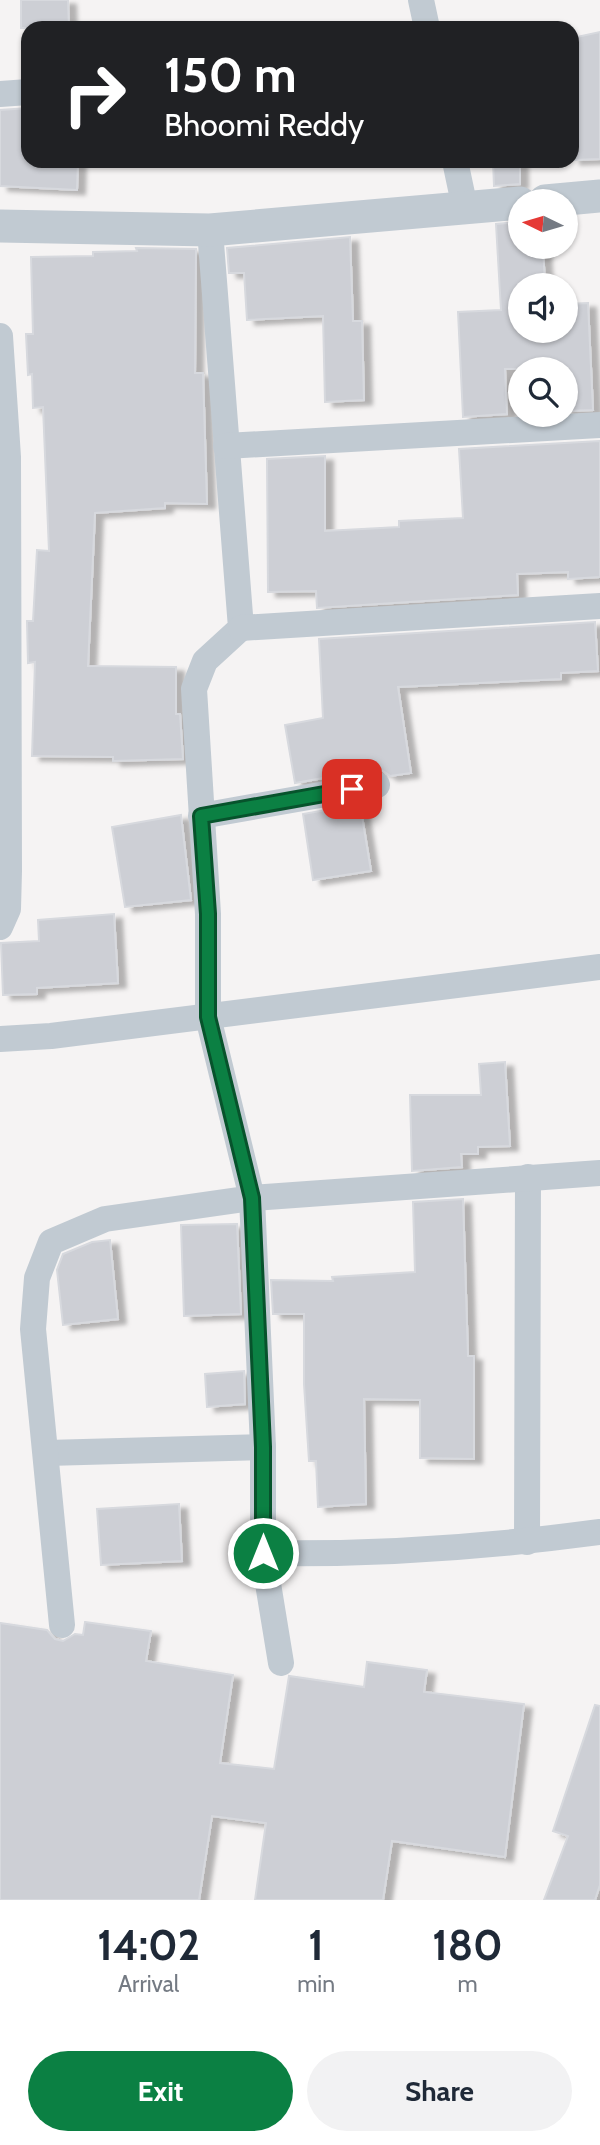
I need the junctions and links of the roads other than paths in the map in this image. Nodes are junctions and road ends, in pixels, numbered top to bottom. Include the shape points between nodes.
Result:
1 (421, 0) edge
2 (426, 21) edge
3 (21, 92) edge
4 (0, 94) edge
5 (456, 168) edge
6 (600, 196) edge
7 (578, 198) edge
8 (508, 205) edge
9 (465, 208) junction
10 (0, 226) edge
11 (210, 230) junction
12 (0, 336) edge
13 (600, 425) edge
14 (226, 446) junction
15 (4, 457) edge
16 (600, 606) edge
17 (241, 628) junction
18 (3, 653) edge
19 (4, 763) edge
20 (377, 785) dead end
21 (201, 816) junction
22 (0, 927) edge
23 (600, 967) edge
24 (208, 1017) junction
25 (0, 1039) edge
26 (600, 1173) edge
27 (528, 1177) junction
28 (252, 1198) junction
29 (263, 1447) junction
30 (47, 1453) junction
31 (600, 1532) edge
32 (527, 1542) junction
33 (263, 1553) junction
34 (62, 1625) dead end
35 (281, 1663) dead end

1 - 2 street
3 - 4 street
5 - 9 street
6 - 7 street
8 - 9 street
9 - 11 street
10 - 11 street
11 - 14 street
12 - 15 street
13 - 14 street
14 - 17 street
15 - 18 street
16 - 17 street
17 - 21 street via 205,661 194,689
18 - 19 street
19 - 22 street via 8,909
20 - 21 street
21 - 24 street via 208,914
23 - 24 street
24 - 25 street
24 - 28 street
26 - 27 street
27 - 28 street
27 - 32 street
28 - 29 street
28 - 30 street via 105,1219 51,1242 37,1278 33,1329
29 - 30 street
29 - 33 street
30 - 34 street
31 - 32 street
32 - 33 street
33 - 35 street

